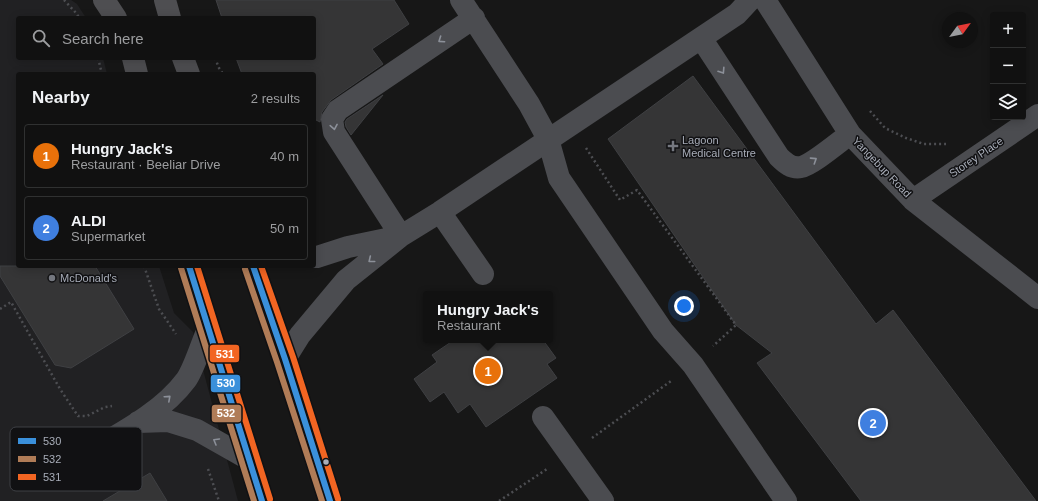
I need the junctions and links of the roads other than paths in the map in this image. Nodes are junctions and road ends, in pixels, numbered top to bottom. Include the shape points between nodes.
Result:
1 (104, 0) edge
2 (165, 0) edge
3 (461, 0) edge
4 (750, 0) edge
5 (765, 0) edge
6 (115, 16) edge
7 (169, 16) edge
8 (474, 18) junction
9 (701, 38) junction
10 (134, 60) edge
11 (184, 60) edge
12 (136, 72) edge
13 (187, 72) edge
14 (1038, 115) edge
15 (850, 134) junction
16 (548, 139) junction
17 (913, 200) junction
18 (440, 212) junction
19 (401, 236) junction
20 (316, 258) edge
21 (190, 268) edge
22 (254, 268) edge
23 (483, 274) dead end
24 (1038, 298) edge
25 (208, 329) junction
26 (285, 359) junction
27 (543, 417) dead end
28 (138, 422) junction
29 (130, 427) edge
30 (250, 460) junction
31 (262, 501) edge
32 (330, 501) edge
33 (603, 501) edge
34 (786, 501) edge

1 - 6 highway
2 - 7 highway
3 - 8 street
4 - 9 street via 737,14
5 - 15 street, Yangebup Road
8 - 16 street via 529,104
8 -> 19 street via 338,110 332,119 334,132
9 -> 15 street via 779,157 788,165 800,167
9 - 16 street
10 - 12 highway
11 - 13 highway
14 - 17 street, Storey Place
15 - 17 street, Yangebup Road
16 - 18 street
16 - 34 street via 559,178 663,331 693,365
17 - 24 street, Yangebup Road
18 - 19 street
18 - 23 street
19 - 20 street via 348,247
19 -> 26 street via 346,280 300,335
21 - 25 highway
22 - 26 highway
28 -> 25 street via 169,398 186,380
25 - 30 highway
26 - 32 highway
27 - 33 street
28 - 29 street
30 -> 28 street via 197,430 168,421
30 - 31 highway

